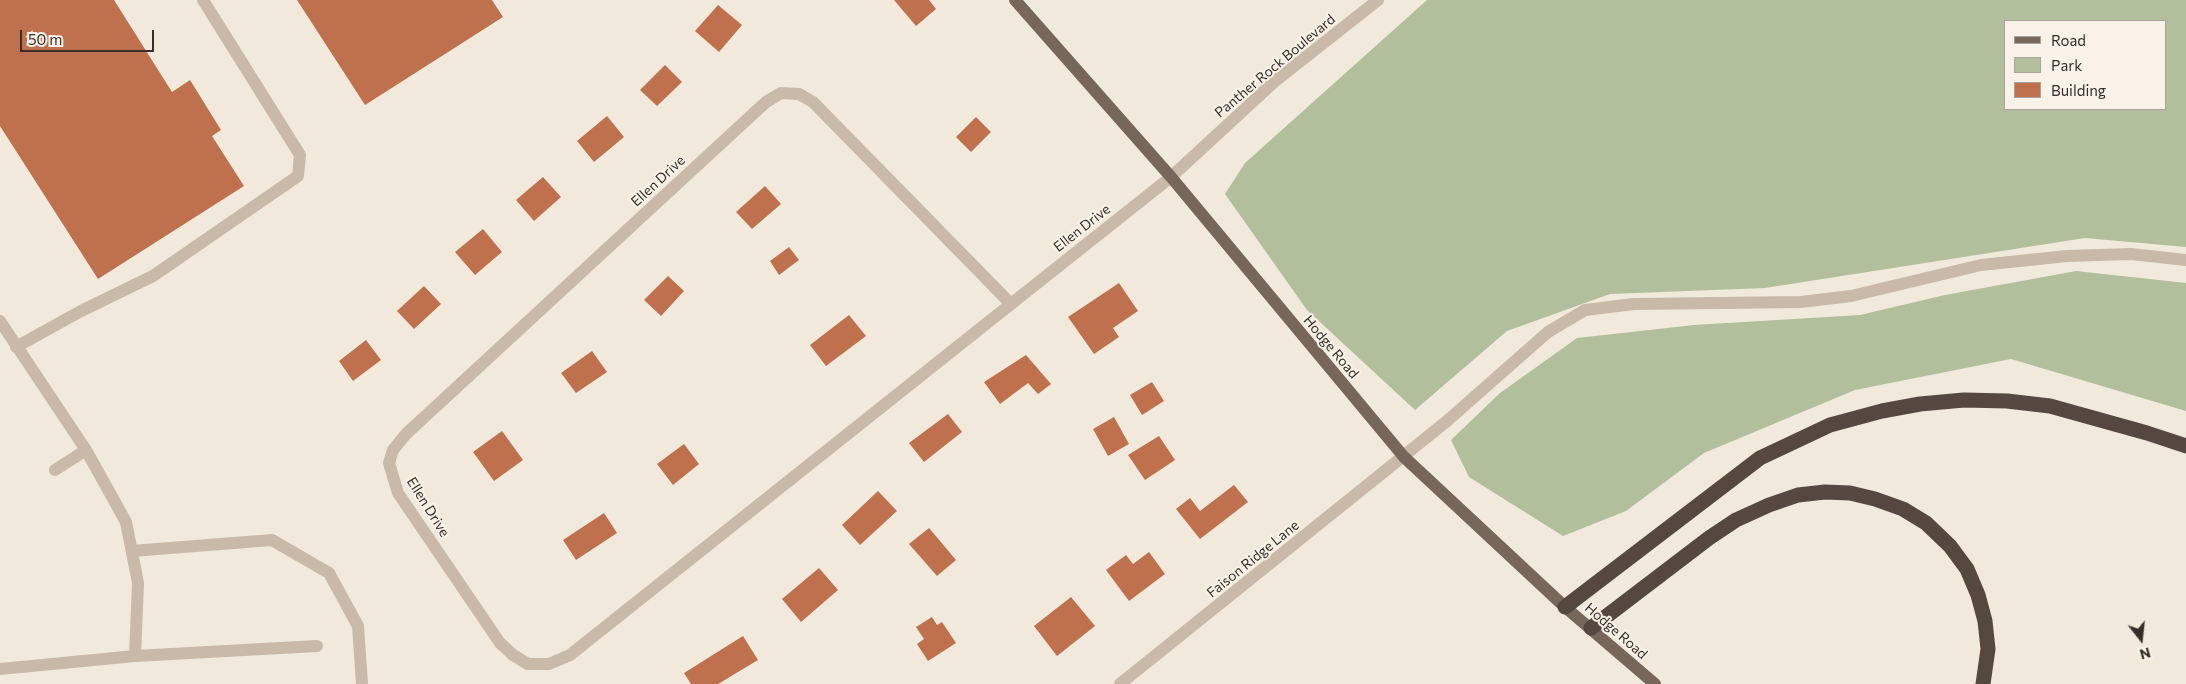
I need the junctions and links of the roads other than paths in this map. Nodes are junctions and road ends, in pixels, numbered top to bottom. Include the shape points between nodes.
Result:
1 (203, 0) edge
2 (1016, 0) edge
3 (1378, 0) edge
4 (1171, 177) junction
5 (2186, 260) edge
6 (1011, 304) junction
7 (0, 321) edge
8 (16, 347) junction
9 (2186, 446) edge
10 (86, 450) junction
11 (1404, 457) junction
12 (55, 470) dead end
13 (132, 551) junction
14 (1565, 607) junction
15 (1591, 628) junction
16 (317, 646) dead end
17 (135, 656) junction
18 (0, 669) edge
19 (362, 684) edge
20 (1120, 684) edge
21 (1655, 684) edge
22 (1983, 684) edge

1 - 8 street via 300,155 298,176 153,276
2 - 4 main road, Hodge Road
3 - 4 street, Panther Rock Boulevard via 1274,82
4 - 6 street, Ellen Drive
4 - 11 main road, Hodge Road
5 - 11 street, Faison Ridge Lane via 2131,254 2067,256 1981,265 1852,296 1801,302 1634,304 1585,310 1548,332
6 - 6 street, Ellen Drive via 814,102 799,94 781,93 759,108 406,434 393,450 389,463 391,474 398,493 500,643 513,656 528,664 550,664 570,655
7 - 8 street
8 - 10 street
9 - 14 highway via 2050,406 1964,400 1882,411 1830,425 1760,458
10 - 12 street
10 - 13 street via 126,522
11 - 14 main road, Hodge Road
11 - 20 street, Faison Ridge Lane
13 - 17 street via 138,583
13 - 19 street via 272,540 329,573 358,626
14 - 15 main road, Hodge Road
15 - 21 main road, Hodge Road
15 - 22 highway via 1736,520 1798,495 1850,493 1903,509 1926,523 1950,546 1967,569 1985,621 1988,649
16 - 17 street
17 - 18 street

